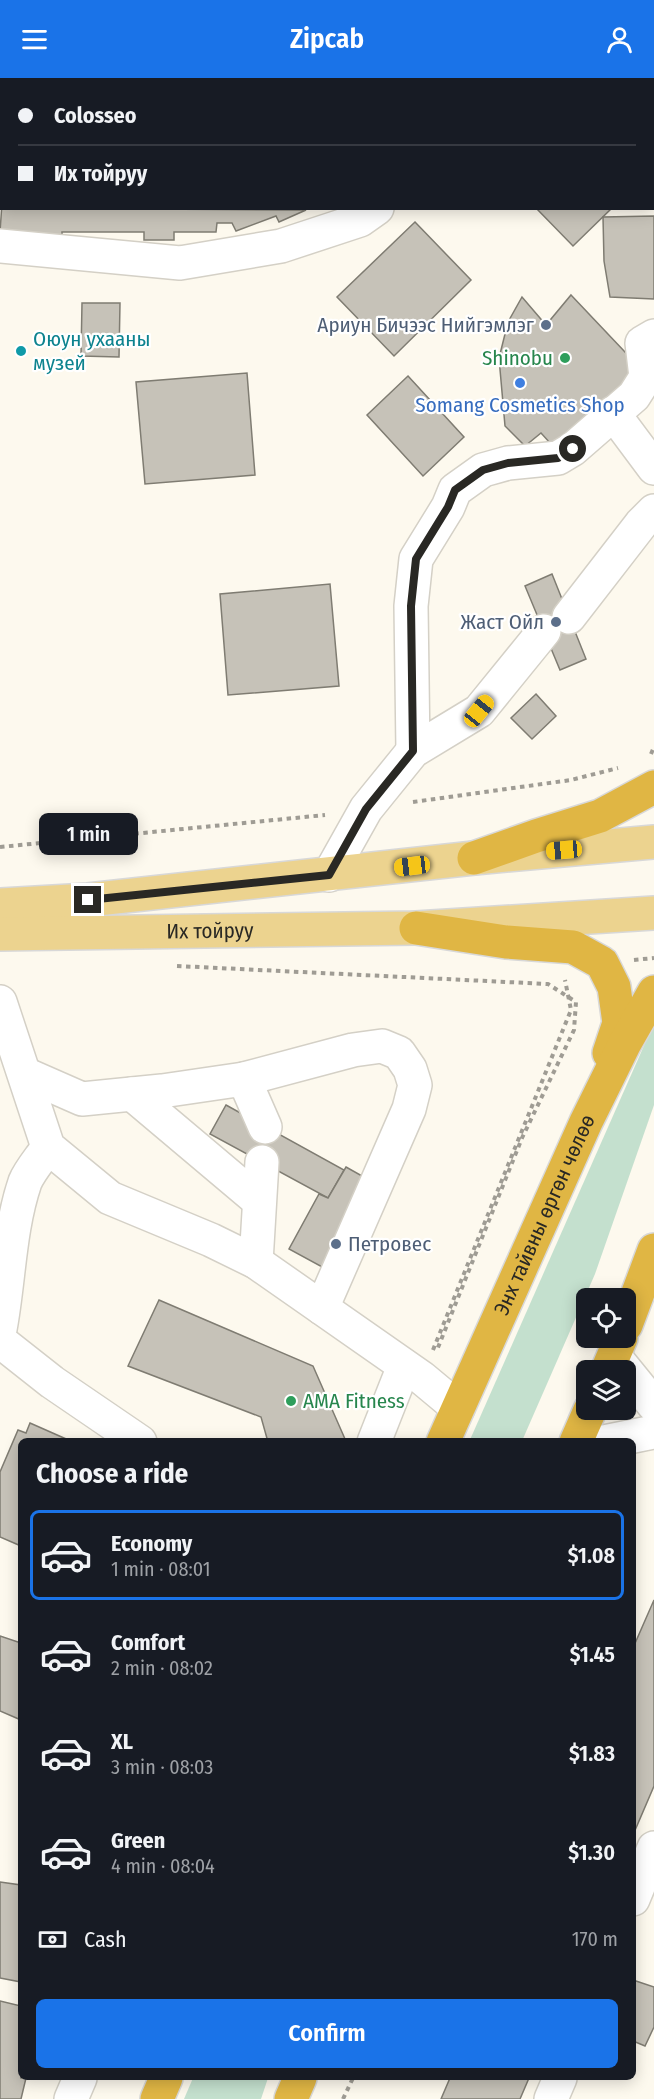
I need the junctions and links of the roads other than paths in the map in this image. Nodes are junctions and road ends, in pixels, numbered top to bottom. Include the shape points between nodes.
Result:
1 (374, 210) edge
2 (0, 246) edge
3 (654, 336) edge
4 (613, 413) junction
5 (654, 468) edge
6 (654, 511) edge
7 (413, 751) junction
8 (654, 787) edge
9 (654, 842) edge
10 (474, 858) junction
11 (329, 875) junction
12 (654, 913) edge
13 (1, 924) edge
14 (416, 928) junction
15 (654, 992) edge
16 (0, 1002) edge
17 (25, 1074) junction
18 (244, 1080) junction
19 (132, 1094) junction
20 (586, 1122) junction
21 (265, 1127) dead end
22 (48, 1147) junction
23 (262, 1162) dead end
24 (259, 1201) junction
25 (654, 1250) edge
26 (256, 1262) junction
27 (636, 1298) edge
28 (322, 1308) junction
29 (0, 1329) edge
30 (0, 1341) edge
31 (614, 1355) edge
32 (415, 1374) junction
33 (654, 1405) edge
34 (458, 1408) junction
35 (586, 1420) edge
36 (654, 1432) edge
37 (134, 1438) edge
38 (376, 1438) edge
39 (445, 1438) edge
40 (578, 1438) edge
41 (624, 1438) edge
42 (654, 1848) edge
43 (636, 1892) edge
44 (79, 2080) edge
45 (165, 2080) edge
46 (299, 2080) edge
47 (559, 2080) edge
48 (71, 2099) edge
49 (157, 2099) edge
50 (291, 2099) edge
51 (551, 2099) edge

1 - 2 street via 360,220 281,246 180,263
3 - 4 street via 642,343 646,377 634,396
4 - 5 street
4 - 7 street via 558,458 483,470 455,490 416,559 411,606
6 - 7 street via 479,711
7 - 11 street via 366,809
8 - 10 highway via 600,816
9 - 10 main road, Их тойруу
10 - 11 main road, Их тойруу
11 - 13 main road, Их тойруу via 88,900
12 - 14 main road, Их тойруу
13 - 14 main road, Их тойруу
14 - 20 highway via 573,947 602,963 614,987 619,1023
15 - 20 highway, Энх тайвны өргөн чөлөө
16 - 17 street
17 - 19 street via 82,1099
17 - 22 street
18 - 19 street
18 - 21 street
18 - 28 street via 353,1050 382,1046 399,1053 410,1069 415,1085 409,1109
19 - 24 street
20 - 34 highway, Энх тайвны өргөн чөлөө
22 - 26 street via 110,1198
22 - 29 street via 26,1180 14,1227
23 - 24 street
24 - 26 street
25 - 27 highway
26 - 28 street
28 - 32 street
30 - 37 street
31 - 33 street
32 - 34 street
32 - 38 street
34 - 39 highway, Энх тайвны өргөн чөлөө
35 - 40 highway
36 - 41 street
42 - 43 street
44 - 48 street
45 - 49 highway
46 - 50 highway
47 - 51 street

